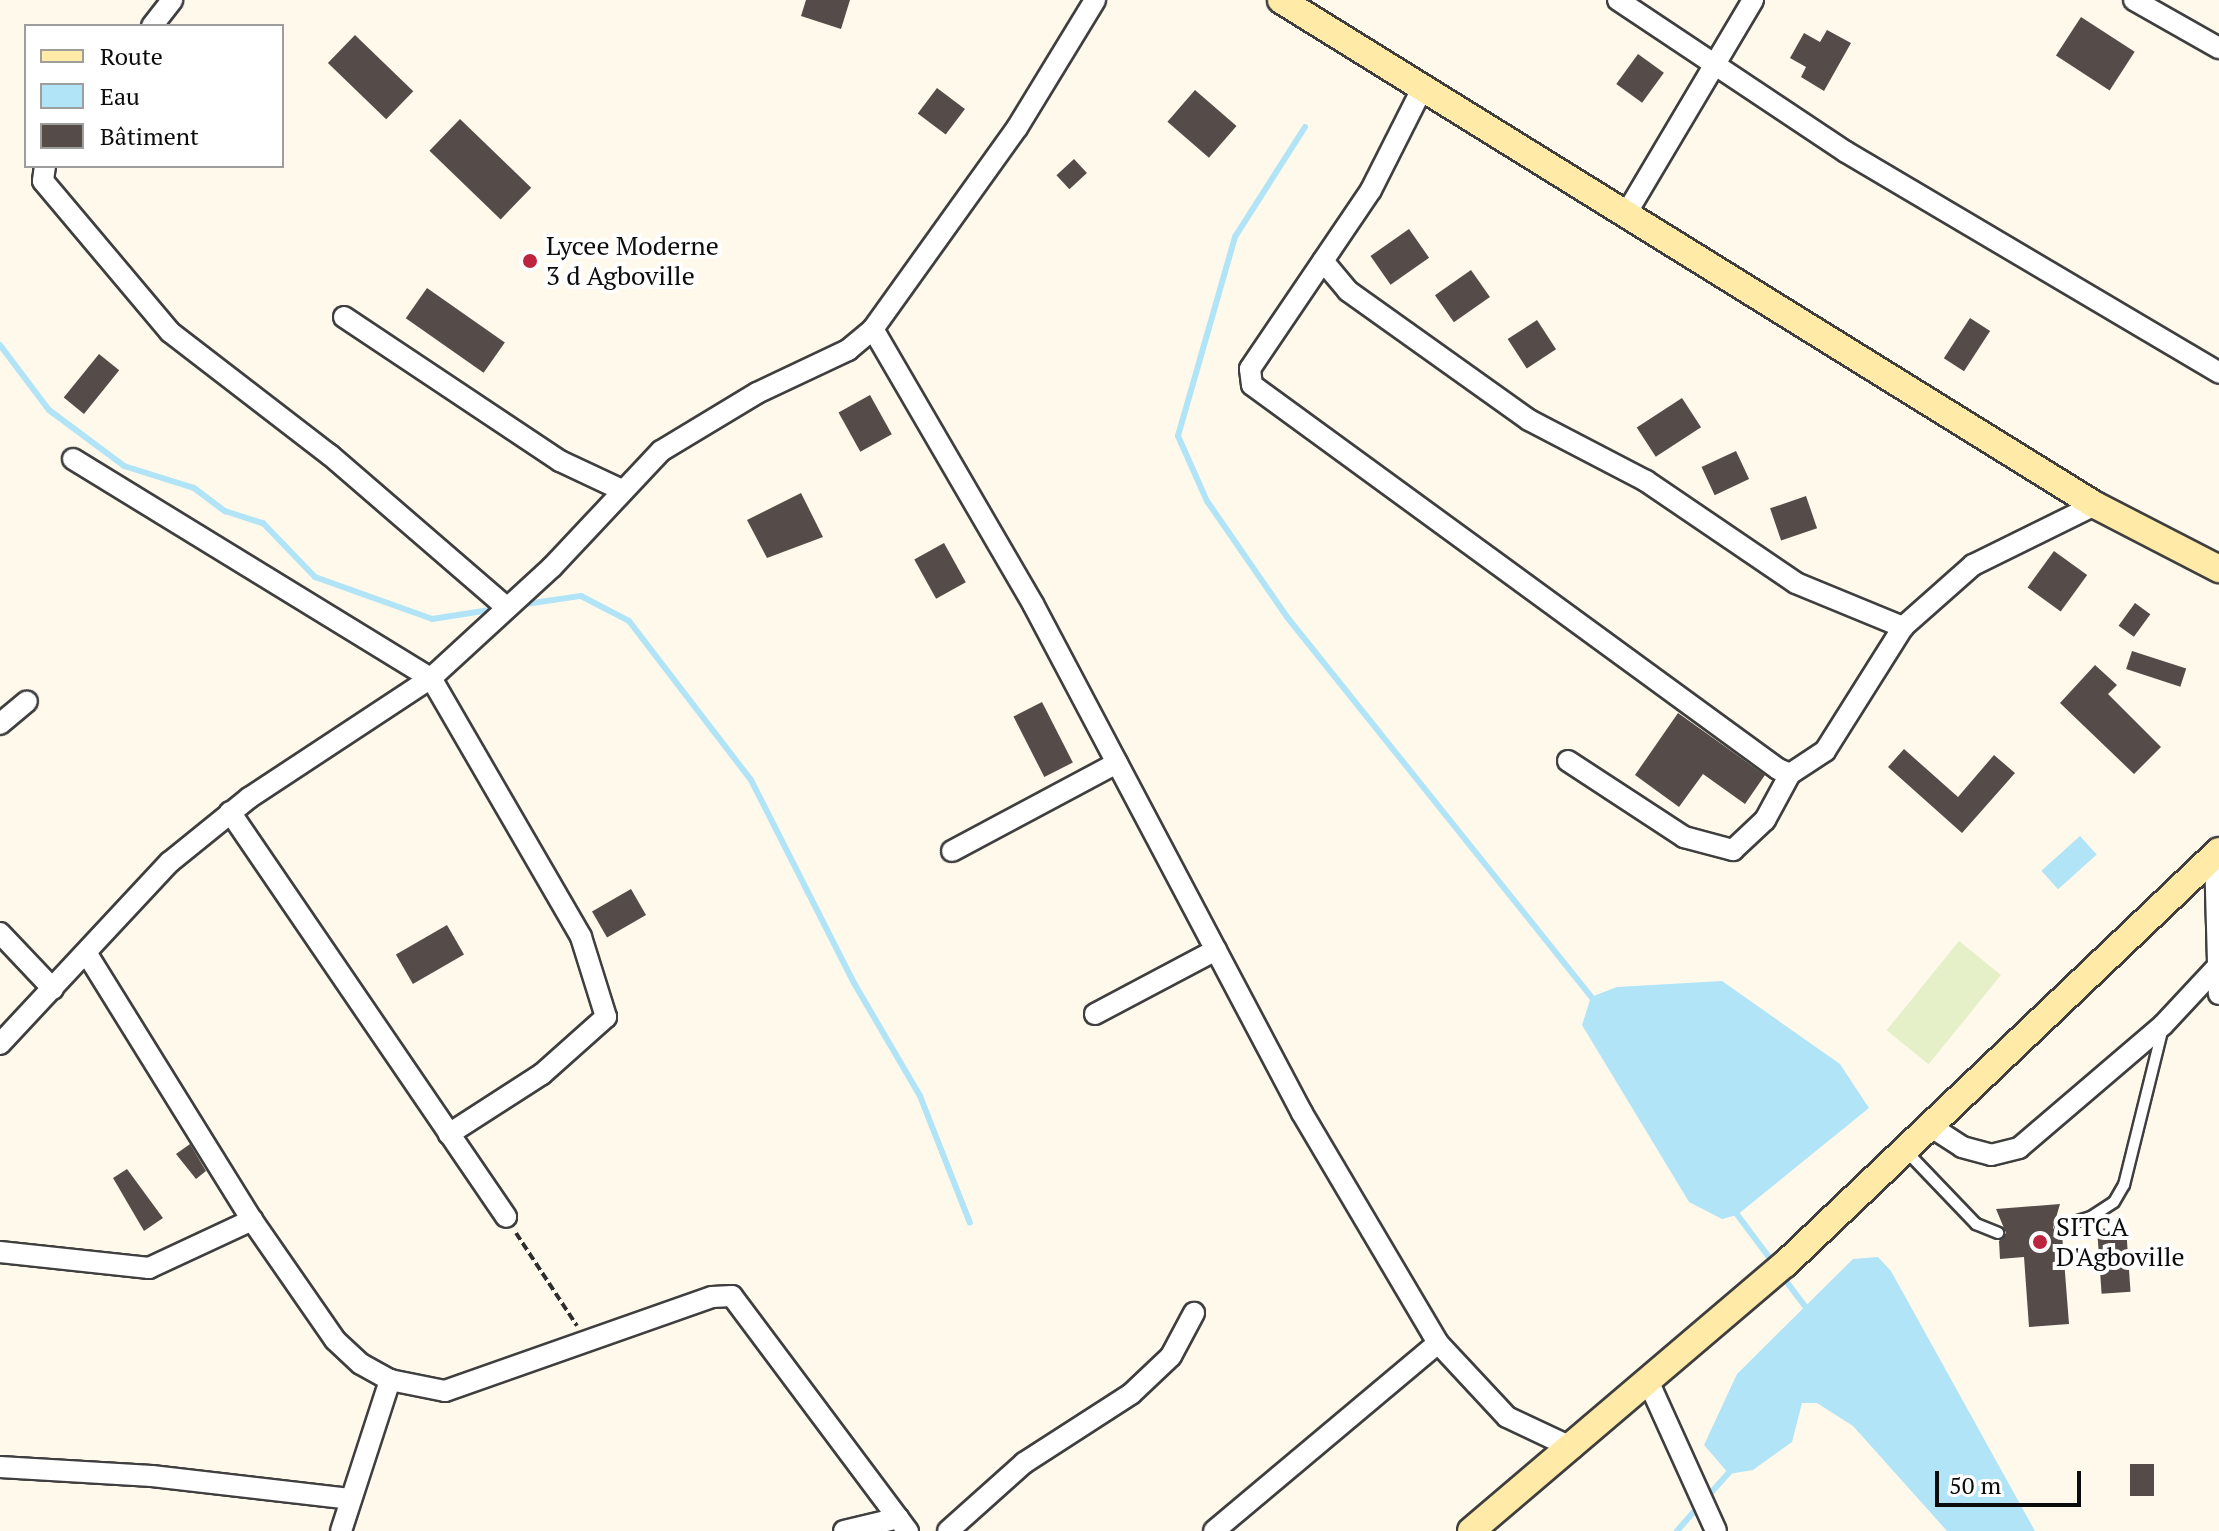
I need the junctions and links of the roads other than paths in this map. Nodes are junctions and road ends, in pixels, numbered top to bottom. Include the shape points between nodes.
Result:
1 (172, 0) edge
2 (1095, 0) edge
3 (1281, 0) edge
4 (1618, 0) edge
5 (1753, 0) edge
6 (2134, 0) edge
7 (154, 24) edge
8 (2219, 48) edge
9 (1714, 61) junction
10 (1422, 89) junction
11 (45, 168) edge
12 (1626, 214) junction
13 (1323, 261) junction
14 (344, 317) dead end
15 (873, 329) junction
16 (2219, 373) edge
17 (73, 459) dead end
18 (622, 490) junction
19 (2095, 505) junction
20 (2219, 569) edge
21 (506, 607) junction
22 (1903, 627) junction
23 (431, 678) junction
24 (27, 701) dead end
25 (0, 724) edge
26 (1568, 761) dead end
27 (1117, 763) junction
28 (1790, 774) junction
29 (230, 812) junction
30 (952, 851) dead end
31 (2217, 853) edge
32 (0, 933) edge
33 (1216, 950) junction
34 (87, 954) junction
35 (2218, 966) edge
36 (53, 989) junction
37 (2219, 994) edge
38 (1095, 1014) dead end
39 (2163, 1025) junction
40 (0, 1044) edge
41 (1930, 1126) junction
42 (449, 1134) junction
43 (1905, 1150) junction
44 (506, 1217) road end
45 (252, 1220) junction
46 (2061, 1226) dead end
47 (1998, 1233) dead end
48 (0, 1252) edge
49 (1194, 1313) dead end
50 (1438, 1343) junction
51 (390, 1380) junction
52 (1649, 1383) junction
53 (1573, 1448) junction
54 (0, 1467) edge
55 (350, 1499) junction
56 (903, 1525) edge
57 (341, 1531) edge
58 (844, 1531) edge
59 (948, 1531) edge
60 (1214, 1531) edge
61 (1471, 1531) edge
62 (1716, 1531) edge

1 - 7 street
2 - 15 street via 1017,128
3 - 10 main road
4 - 9 street
5 - 9 street
6 - 8 street
9 - 12 street
9 - 16 street via 1846,152
10 - 12 main road
10 - 13 street via 1371,190
11 - 21 street via 43,181 170,332 330,455
12 - 19 main road
13 - 22 street via 1348,291 1529,420 1646,481 1796,583
13 - 28 street via 1250,369 1252,385
14 - 18 street via 560,461
15 - 18 street via 805,375 713,417 661,451
15 - 27 street via 1033,604
17 - 23 street
18 - 21 street
19 - 20 main road
19 - 22 street via 1973,565
21 - 23 street
22 - 28 street via 1825,751
23 - 29 street
23 - 42 street via 581,937 606,1017 542,1074
24 - 25 street
26 - 28 street via 1684,837 1733,850 1765,820
27 - 30 street
27 - 33 street
29 - 34 street via 170,862
29 - 42 street
31 - 35 street
31 - 41 main road
32 - 36 street
33 - 38 street
33 - 50 street via 1317,1139
34 - 36 street
34 - 45 street
35 - 37 street
35 - 39 street
36 - 40 street
39 - 41 street via 2019,1148 1991,1155 1962,1147
39 - 46 lane via 2124,1185 2114,1202
41 - 43 main road
42 - 44 street
43 - 47 lane via 1976,1224
43 - 52 main road
45 - 48 street via 149,1268
45 - 51 street via 335,1340
49 - 59 street via 1171,1356 1131,1394 1024,1463
50 - 53 street via 1507,1417
50 - 60 street
51 - 55 street
51 - 56 street via 445,1391 712,1297 732,1296
52 - 53 main road
52 - 62 street
53 - 61 main road
54 - 55 street via 152,1476
55 - 57 street
56 - 58 street

